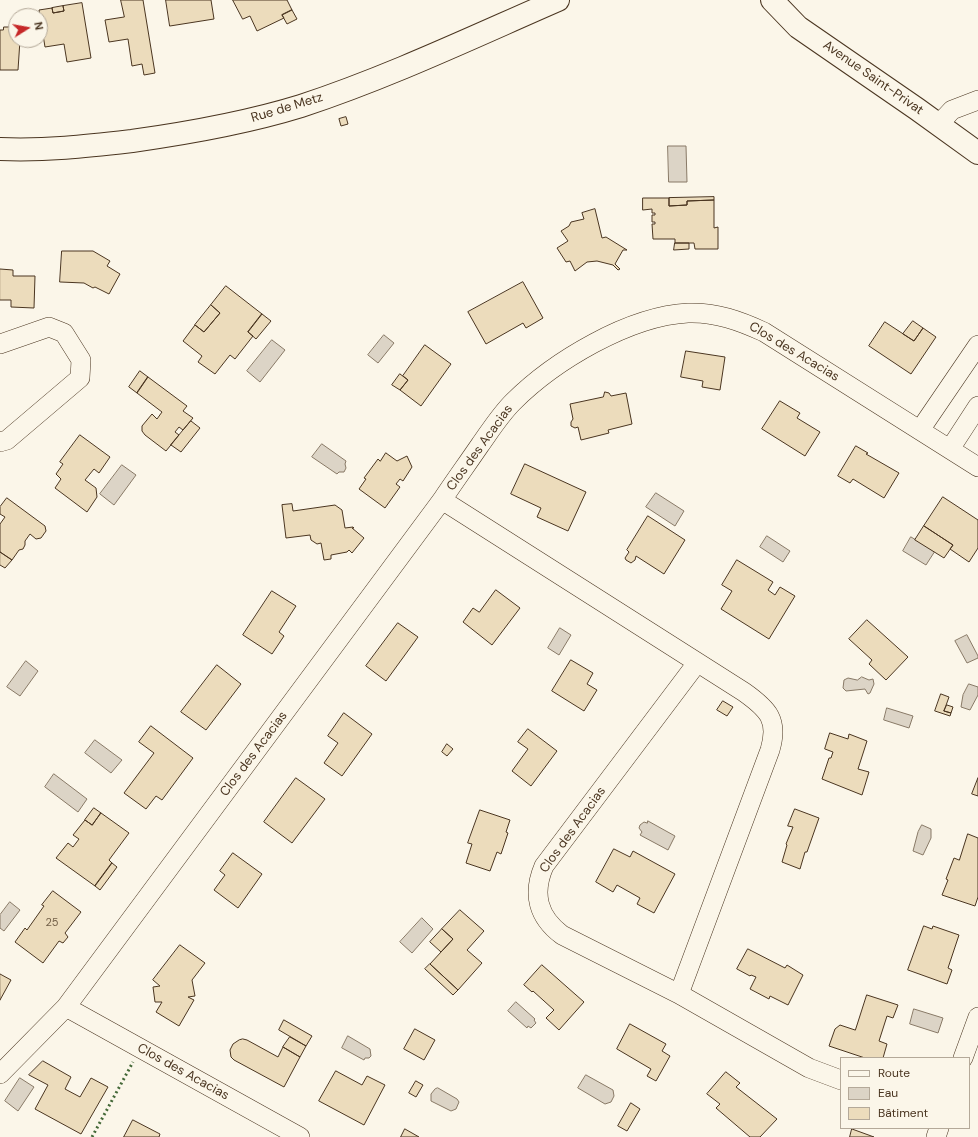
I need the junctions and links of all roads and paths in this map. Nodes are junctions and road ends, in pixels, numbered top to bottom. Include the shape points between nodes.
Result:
1 (558, 0) edge
2 (772, 0) edge
3 (978, 100) edge
4 (939, 124) junction
5 (0, 149) edge
6 (978, 153) edge
7 (0, 344) edge
8 (978, 345) edge
9 (978, 406) edge
10 (920, 430) junction
11 (0, 442) edge
12 (950, 449) junction
13 (978, 467) edge
14 (442, 500) junction
15 (697, 662) junction
16 (679, 994) junction
17 (66, 1007) junction
18 (978, 1017) edge
19 (963, 1057) edge
20 (0, 1074) edge
21 (840, 1080) edge
22 (300, 1137) edge

1 - 5 main road, Rue de Metz via 366,83 300,106 230,125 92,146 48,150
2 - 4 main road, Avenue Saint-Privat via 798,27
3 - 4 street via 952,110
4 - 6 main road, Avenue Saint-Privat
7 - 11 street via 49,327 64,333 81,360 80,378 7,440
8 - 10 street
9 - 12 street
10 - 12 street, Clos des Acacias
10 - 14 street, Clos des Acacias via 764,332 740,321 689,313 663,316 637,324 590,346 530,387 497,422
12 - 13 street, Clos des Acacias
14 - 15 street, Clos des Acacias
14 - 17 street, Clos des Acacias
15 - 16 street, Clos des Acacias via 767,710 774,730 770,750
15 - 16 street, Clos des Acacias via 544,866 537,895 548,923 562,935
16 - 21 street, Clos des Acacias via 809,1068
17 - 20 street, Clos des Acacias
17 - 22 street, Clos des Acacias
18 - 19 street

